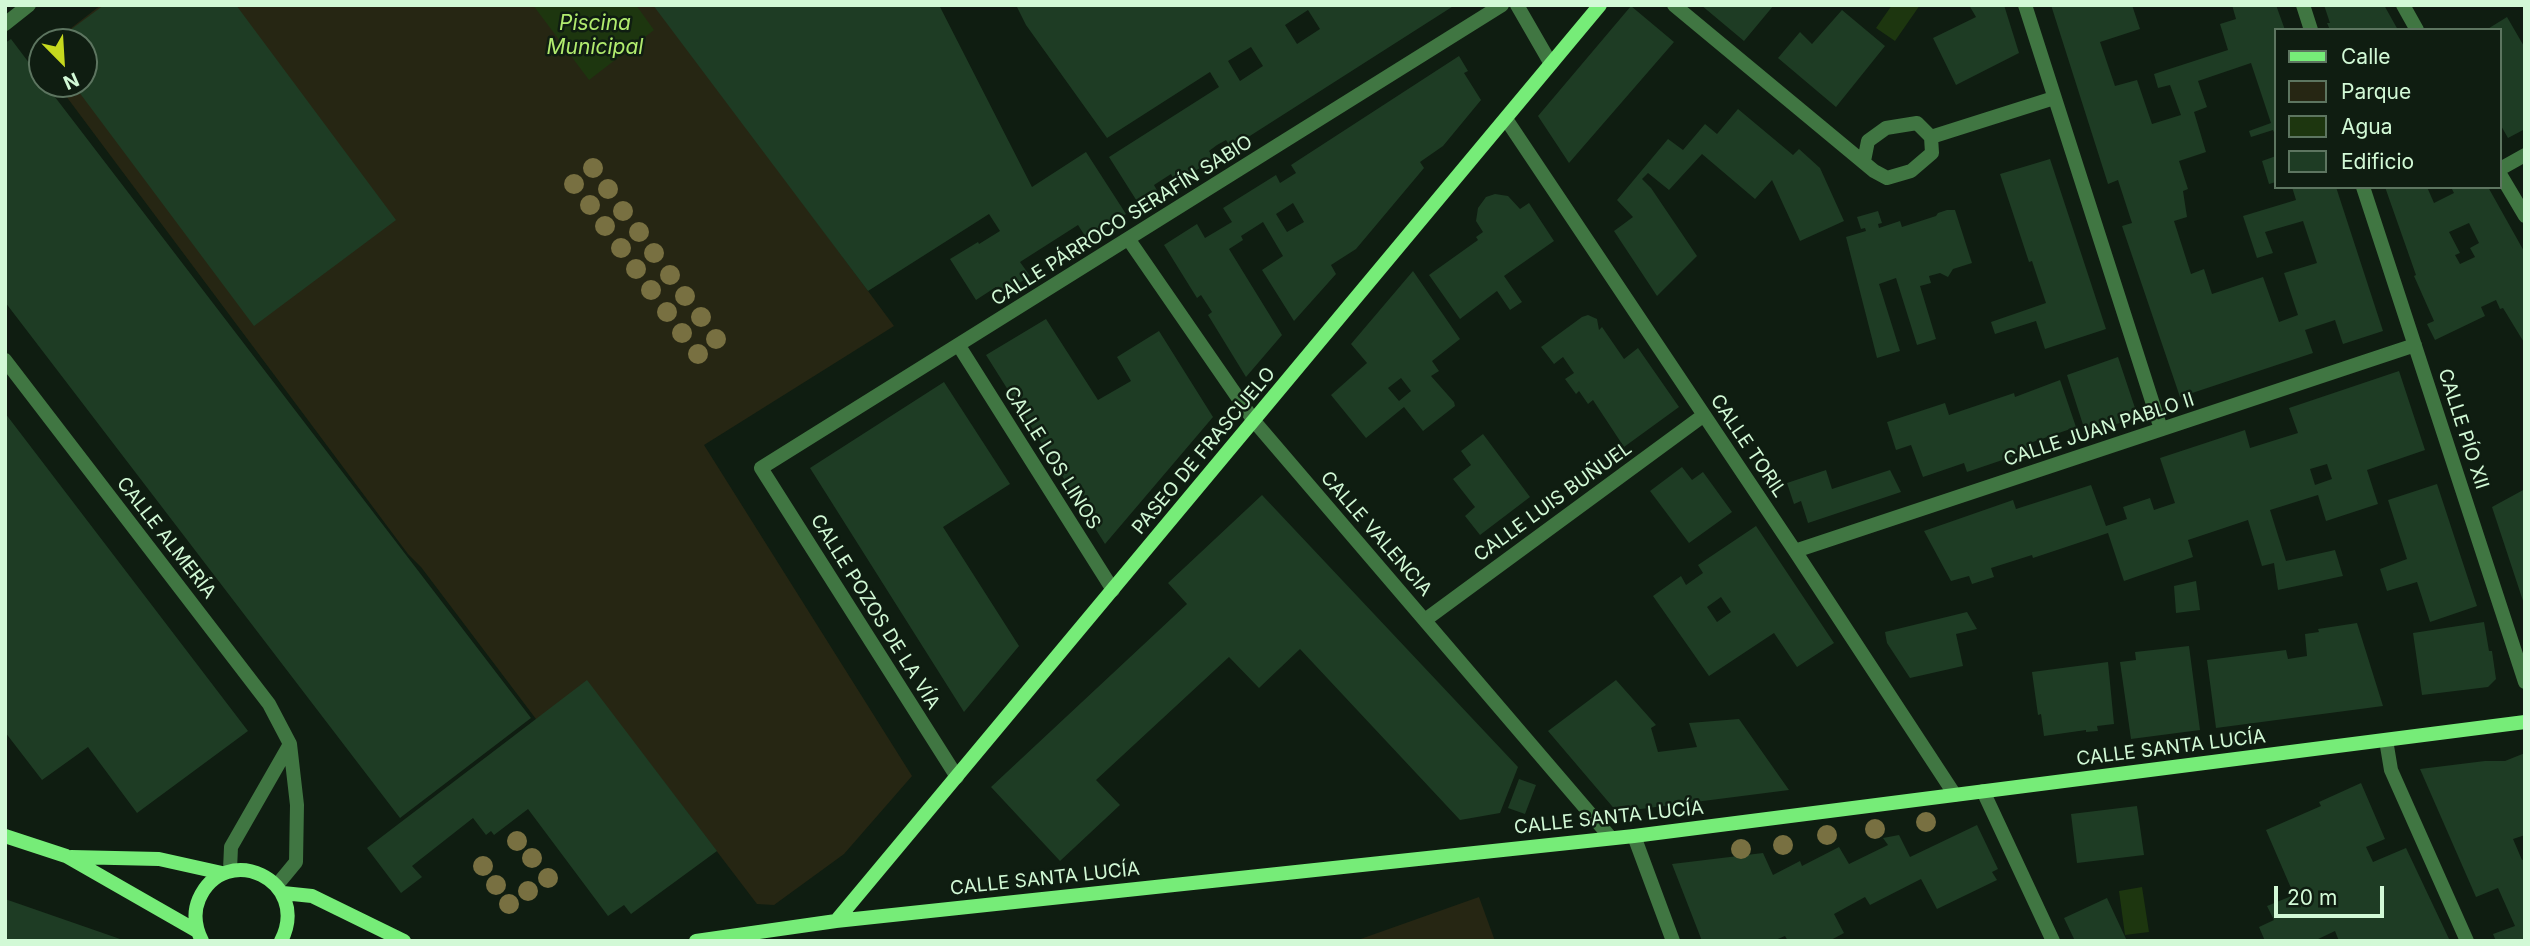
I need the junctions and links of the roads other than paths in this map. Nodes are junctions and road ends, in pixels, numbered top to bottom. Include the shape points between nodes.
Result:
1 (29, 5) edge
2 (1502, 5) edge
3 (1517, 5) edge
4 (1600, 5) edge
5 (1674, 5) edge
6 (2025, 5) edge
7 (2303, 5) edge
8 (2403, 5) edge
9 (5, 24) edge
10 (2311, 28) edge
11 (2416, 28) edge
12 (1551, 64) junction
13 (2054, 98) junction
14 (1506, 120) junction
15 (1931, 137) junction
16 (2525, 155) edge
17 (1864, 161) junction
18 (2502, 170) edge
19 (2502, 175) edge
20 (2364, 189) edge
21 (2525, 216) edge
22 (1129, 240) junction
23 (2416, 345) junction
24 (959, 346) junction
25 (5, 360) edge
26 (1704, 415) junction
27 (1254, 421) junction
28 (2161, 429) junction
29 (761, 468) joint
30 (1795, 551) junction
31 (1112, 590) junction
32 (1425, 620) junction
33 (2525, 682) edge
34 (2525, 722) edge
35 (2386, 740) junction
36 (290, 744) junction
37 (957, 777) junction
38 (1983, 792) junction
39 (1955, 795) junction
40 (5, 836) edge
41 (1634, 836) junction
42 (1611, 838) junction
43 (66, 856) junction
44 (226, 872) junction
45 (280, 889) junction
46 (836, 921) junction
47 (200, 936) edge
48 (281, 941) edge
49 (404, 941) edge
50 (696, 941) edge
51 (1673, 941) edge
52 (2053, 941) edge
53 (2467, 941) edge

1 - 9 street
2 - 22 street, CALLE PÁRROCO SERAFÍN SABIO
3 - 12 street
4 - 12 street, PASEO DE FRASCUELO
5 - 17 street
6 - 13 street
7 - 10 street
8 - 11 street
12 - 14 street, PASEO DE FRASCUELO
13 - 15 street
13 - 28 street
14 - 26 street, CALLE TORIL
14 - 27 street, PASEO DE FRASCUELO
15 - 17 street via 1917,123 1886,128 1868,141
15 - 17 street via 1932,153 1911,171 1887,178
16 - 18 street
19 - 21 street
20 - 23 street, CALLE PÍO XII
22 - 24 street, CALLE PÁRROCO SERAFÍN SABIO
22 - 27 street, CALLE VALENCIA
23 - 28 street, CALLE JUAN PABLO II
23 - 33 street, CALLE PÍO XII
24 - 29 street, CALLE PÁRROCO SERAFÍN SABIO
24 - 31 street, CALLE LOS LINOS
25 - 36 street, CALLE ALMERÍA via 256,685
26 - 30 street, CALLE TORIL
26 - 32 street, CALLE LUIS BUÑUEL
27 - 31 street, PASEO DE FRASCUELO
27 - 32 street, CALLE VALENCIA
28 - 30 street, CALLE JUAN PABLO II
29 - 37 street, CALLE POZOS DE LA VÍA
30 - 39 street, CALLE TORIL
31 - 37 street, PASEO DE FRASCUELO
32 - 42 street, CALLE VALENCIA
34 - 35 street, CALLE SANTA LUCÍA
35 - 38 street, CALLE SANTA LUCÍA
35 - 53 street via 2392,770
36 - 44 street via 231,847
36 - 45 street, CALLE ALMERÍA via 297,805 296,862
37 - 46 street, PASEO DE FRASCUELO
38 - 39 street, CALLE SANTA LUCÍA
38 - 52 street
39 - 41 street, CALLE SANTA LUCÍA
40 - 43 street
41 - 42 street, CALLE SANTA LUCÍA
41 - 51 street
42 - 46 street, CALLE SANTA LUCÍA
43 - 44 street via 159,859
43 - 47 street
44 - 45 street via 256,872
44 - 47 street via 204,888 195,909
45 - 48 street via 288,910
45 - 49 street via 312,896
46 - 50 street, CALLE SANTA LUCÍA

